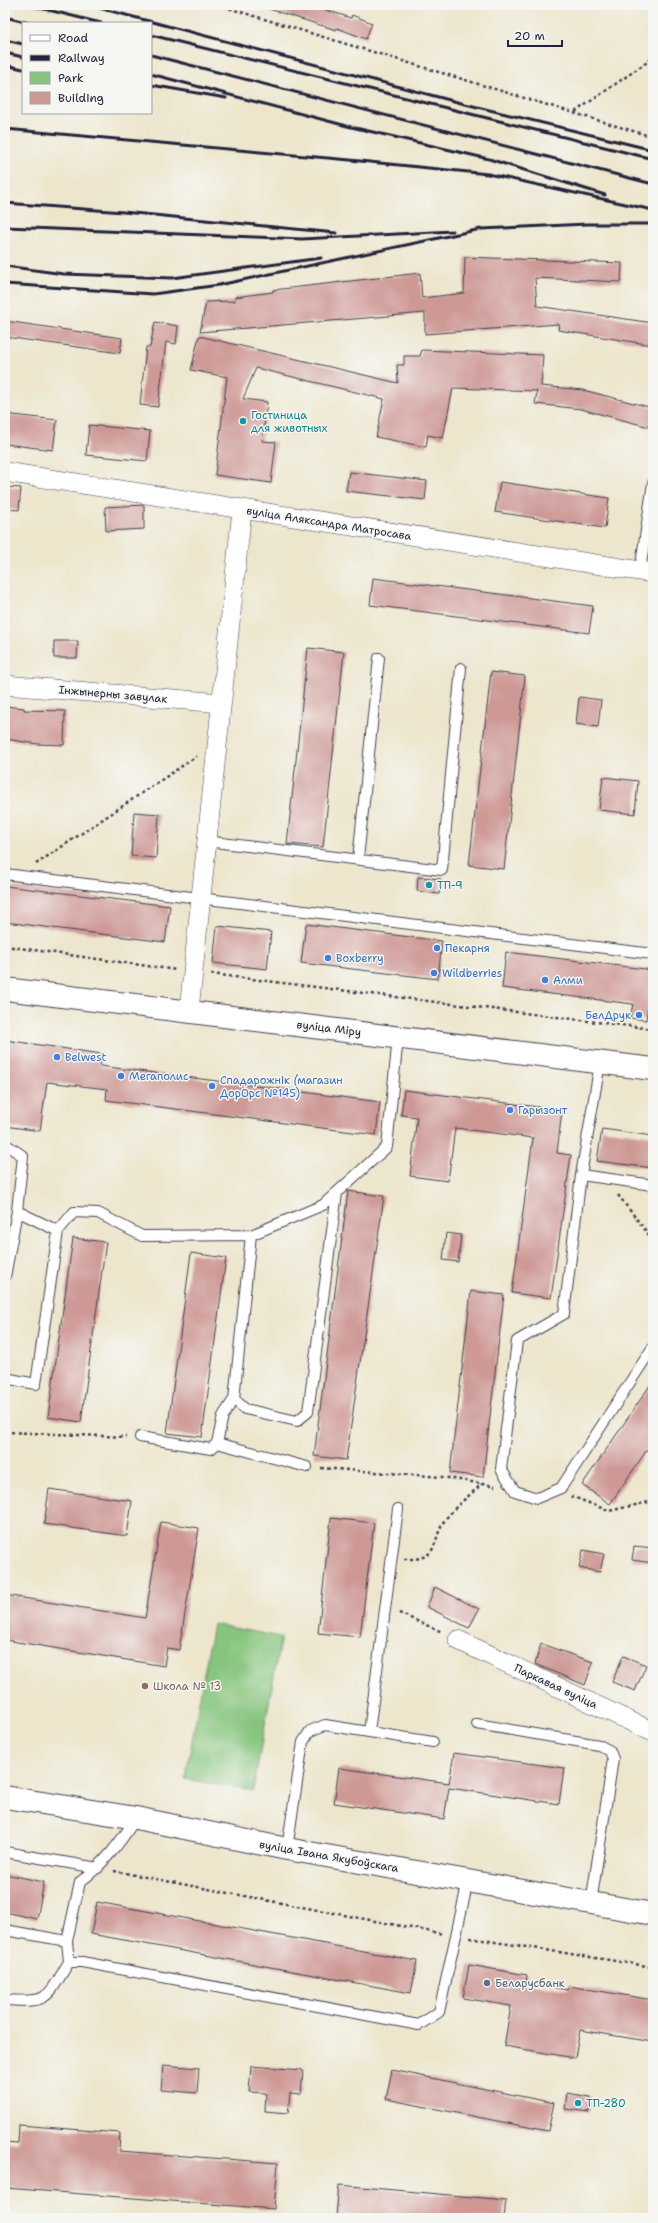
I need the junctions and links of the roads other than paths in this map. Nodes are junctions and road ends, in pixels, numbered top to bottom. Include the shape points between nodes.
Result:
1 (5, 472) edge
2 (653, 483) edge
3 (242, 510) junction
4 (647, 572) edge
5 (379, 658) dead end
6 (461, 668) dead end
7 (5, 685) edge
8 (221, 703) junction
9 (206, 841) junction
10 (358, 860) junction
11 (5, 874) edge
12 (200, 899) junction
13 (653, 954) edge
14 (5, 989) edge
15 (189, 1010) junction
16 (398, 1037) junction
17 (600, 1063) junction
18 (653, 1069) edge
19 (5, 1144) edge
20 (581, 1175) junction
21 (653, 1185) edge
22 (337, 1193) junction
23 (17, 1211) junction
24 (58, 1231) junction
25 (251, 1235) junction
26 (5, 1277) edge
27 (653, 1347) edge
28 (5, 1378) edge
29 (234, 1399) junction
30 (140, 1437) road end
31 (217, 1443) junction
32 (306, 1467) road end
33 (398, 1510) dead end
34 (458, 1640) road end
35 (476, 1724) dead end
36 (369, 1732) junction
37 (653, 1732) edge
38 (433, 1742) dead end
39 (5, 1797) edge
40 (136, 1818) junction
41 (287, 1849) junction
42 (5, 1852) edge
43 (98, 1868) junction
44 (468, 1881) junction
45 (591, 1903) junction
46 (653, 1914) edge
47 (5, 1930) edge
48 (67, 1941) junction
49 (69, 1962) junction
50 (5, 2000) edge

1 - 3 street, вуліца Аляксандра Матросава
2 - 4 lane
3 - 4 street, вуліца Аляксандра Матросава
3 - 8 street
5 - 10 lane
6 - 10 lane via 442,870
7 - 8 street, Інжынерны завулак
8 - 9 street
9 - 10 lane
9 - 12 street
11 - 12 lane
12 - 13 lane
12 - 15 street
14 - 15 street, вуліца Міру
15 - 16 street, вуліца Міру
16 - 17 street, вуліца Міру
16 - 22 lane via 387,1147
17 - 18 street, вуліца Міру
17 - 20 lane
19 - 23 lane via 23,1156
20 - 21 lane
20 - 27 lane via 564,1314 517,1341 501,1469 514,1489 537,1498 561,1488
22 - 25 lane via 323,1205
22 - 29 lane via 308,1412 297,1421 245,1409
23 - 24 lane
23 - 26 lane
24 - 25 lane via 74,1212 98,1213 142,1236
24 - 28 lane via 36,1384
25 - 29 lane
29 - 31 lane via 223,1416
30 - 31 lane via 211,1448
31 - 32 lane
33 - 36 lane
34 - 37 street, Паркавая вуліца
35 - 45 lane via 599,1745 610,1751 613,1759
36 - 38 lane
36 - 41 lane via 325,1725 310,1731 302,1742
39 - 40 street, вуліца Івана Якубоўскага
40 - 41 street, вуліца Івана Якубоўскага
40 - 43 lane via 117,1847
41 - 44 street, вуліца Івана Якубоўскага
42 - 43 lane
43 - 48 lane via 80,1882
44 - 45 street, вуліца Івана Якубоўскага
44 - 49 lane via 440,2012 419,2025 90,1963
45 - 46 street, вуліца Івана Якубоўскага
47 - 48 lane
48 - 49 lane
49 - 50 lane via 49,1995 28,2001

